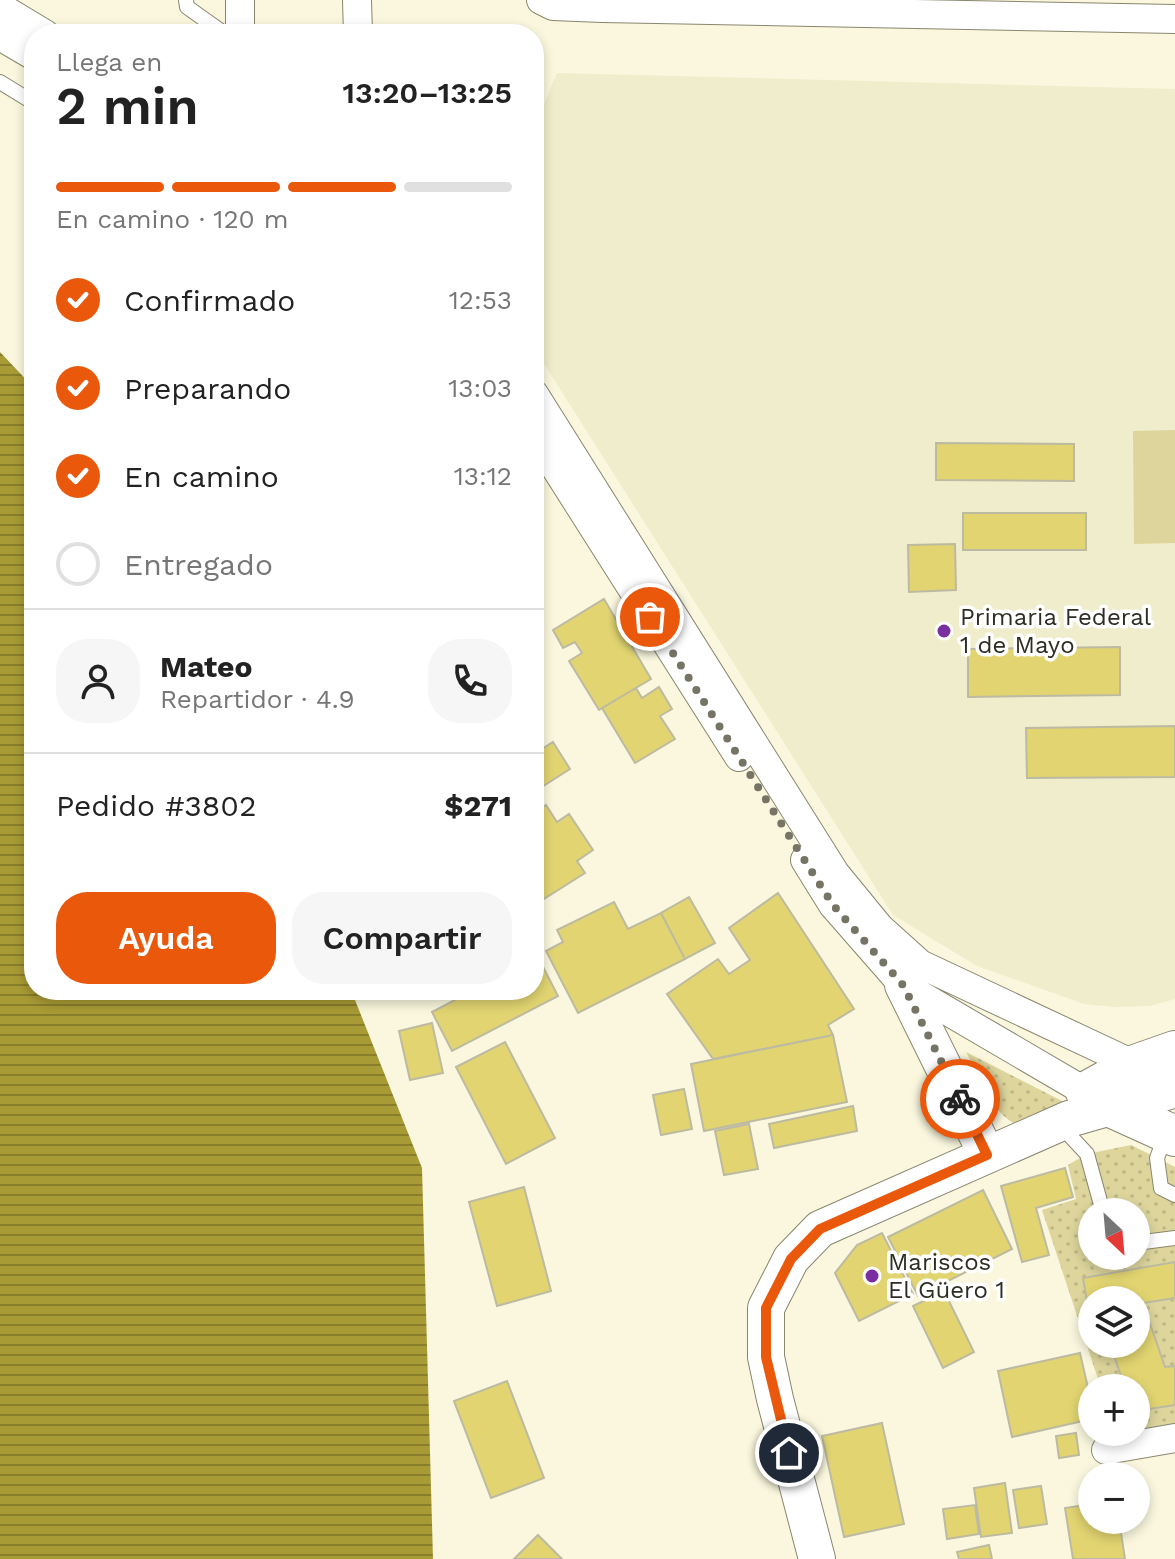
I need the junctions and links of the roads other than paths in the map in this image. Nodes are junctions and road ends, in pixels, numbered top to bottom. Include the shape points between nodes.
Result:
1 (186, 0) edge
2 (240, 0) edge
3 (357, 0) edge
4 (541, 0) edge
5 (0, 7) edge
6 (1175, 19) edge
7 (28, 24) edge
8 (211, 24) edge
9 (240, 24) edge
10 (358, 24) edge
11 (0, 36) edge
12 (24, 50) edge
13 (0, 82) edge
14 (24, 97) edge
15 (544, 410) edge
16 (544, 450) edge
17 (903, 985) junction
18 (1175, 1051) edge
19 (1135, 1065) junction
20 (1175, 1084) edge
21 (1081, 1110) junction
22 (1171, 1134) edge
23 (987, 1155) junction
24 (1175, 1195) edge
25 (1099, 1198) edge
26 (1175, 1238) edge
27 (1150, 1241) edge
28 (1175, 1438) edge
29 (1106, 1450) dead end
30 (817, 1559) edge

1 - 8 lane via 187,7
2 - 9 street
3 - 10 street
4 - 6 street via 553,6 602,8
5 - 7 street
11 - 12 street
13 - 14 lane
15 - 19 street via 835,873 880,928 920,964
16 - 17 street via 833,905
17 - 21 street
17 - 23 street
18 - 19 main road
19 - 20 main road
19 - 21 main road
20 - 21 main road
21 - 22 main road
21 - 23 street
21 - 25 lane
22 - 24 lane via 1157,1158 1161,1188
23 - 30 street via 820,1229 791,1259 766,1308 766,1357
26 - 27 lane
28 - 29 street

